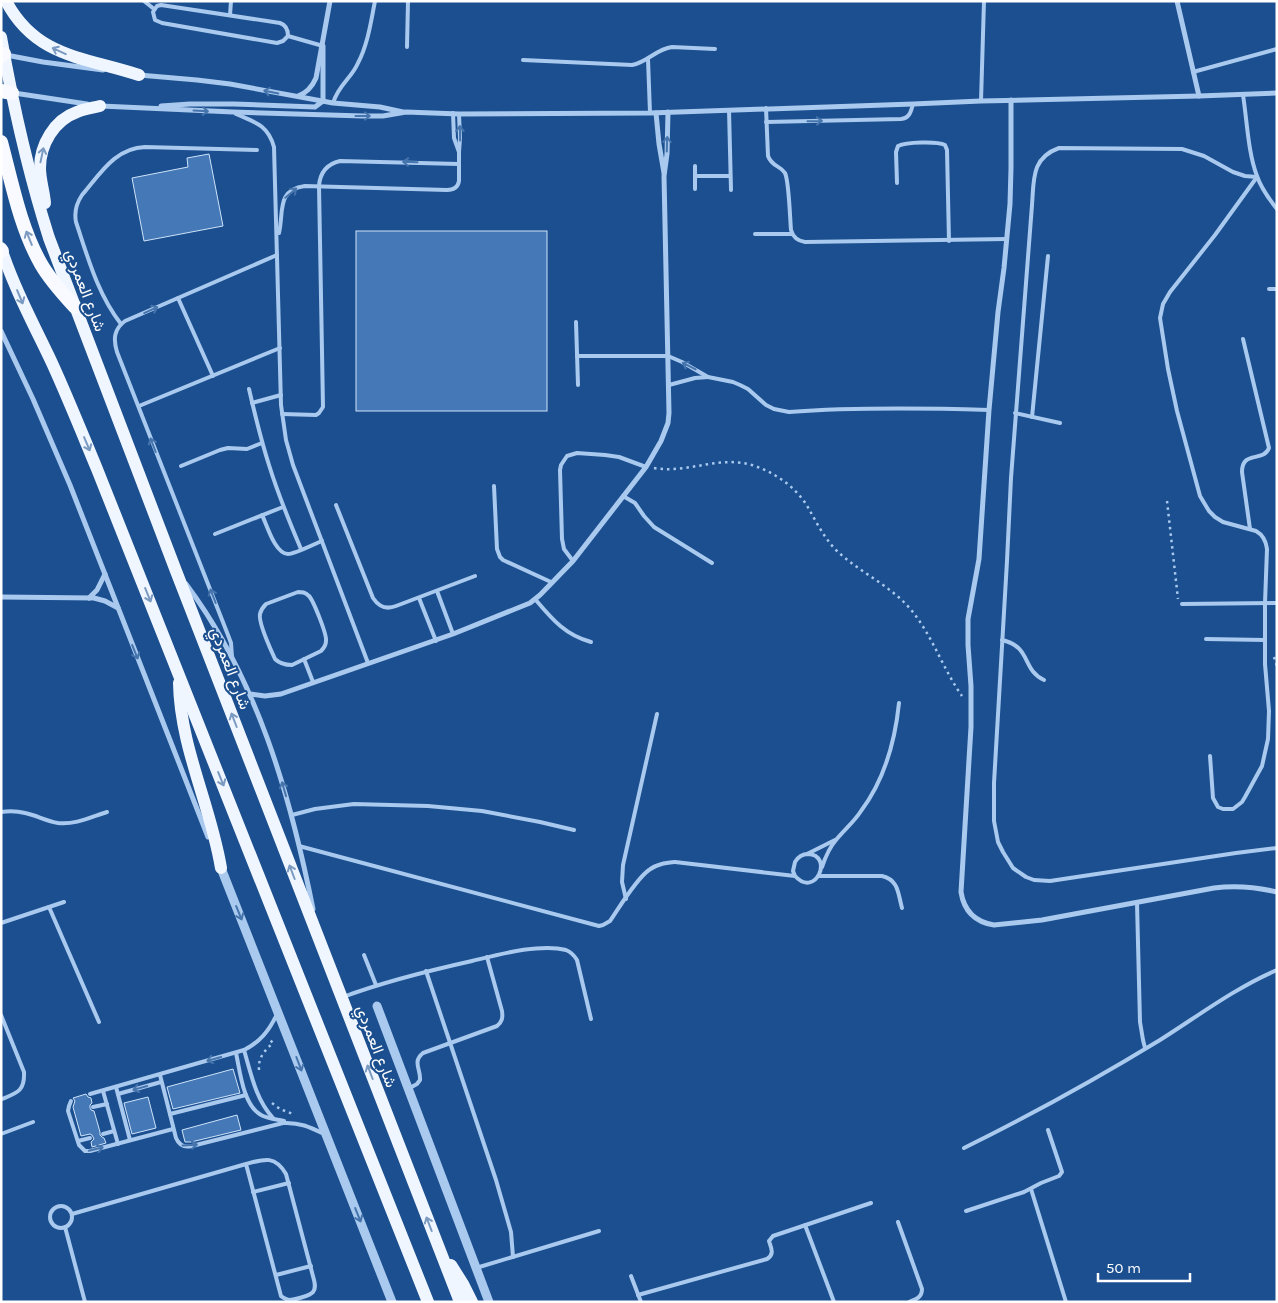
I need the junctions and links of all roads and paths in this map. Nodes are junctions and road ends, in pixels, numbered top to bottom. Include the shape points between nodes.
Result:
1 (6, 1) edge
2 (231, 1) edge
3 (330, 1) edge
4 (375, 1) edge
5 (408, 1) edge
6 (984, 1) edge
7 (1177, 1) edge
8 (146, 2) edge
9 (154, 9) junction
10 (230, 15) junction
11 (288, 36) junction
12 (1, 37) edge
13 (322, 46) junction
14 (407, 47) dead end
15 (715, 49) dead end
16 (1277, 49) edge
17 (2, 54) edge
18 (523, 60) dead end
19 (648, 60) junction
20 (1194, 72) junction
21 (139, 75) junction
22 (7, 92) edge
23 (1277, 93) edge
24 (1243, 95) junction
25 (1199, 96) junction
26 (297, 97) junction
27 (1011, 100) junction
28 (323, 101) junction
29 (981, 101) junction
30 (333, 103) junction
31 (912, 104) junction
32 (100, 106) junction
33 (135, 108) junction
34 (766, 108) junction
35 (729, 110) junction
36 (233, 112) junction
37 (406, 112) junction
38 (668, 112) junction
39 (453, 113) junction
40 (653, 113) junction
41 (459, 114) junction
42 (766, 122) junction
43 (1, 142) edge
44 (257, 150) dead end
45 (459, 152) junction
46 (459, 164) junction
47 (695, 166) dead end
48 (664, 176) junction
49 (695, 176) junction
50 (730, 176) junction
51 (1257, 177) junction
52 (897, 183) dead end
53 (319, 186) junction
54 (695, 189) dead end
55 (731, 190) dead end
56 (1277, 209) edge
57 (756, 234) dead end
58 (792, 234) junction
59 (277, 237) junction
60 (49, 238) junction
61 (1007, 239) junction
62 (949, 241) junction
63 (2, 250) edge
64 (278, 255) junction
65 (1048, 256) dead end
66 (1269, 289) dead end
67 (1277, 289) edge
68 (178, 298) junction
69 (75, 307) junction
70 (576, 322) dead end
71 (121, 324) junction
72 (1, 331) edge
73 (1243, 339) dead end
74 (280, 348) junction
75 (577, 356) junction
76 (668, 356) junction
77 (213, 376) junction
78 (708, 376) junction
79 (578, 385) dead end
80 (669, 385) junction
81 (249, 389) dead end
82 (281, 395) junction
83 (252, 402) junction
84 (139, 406) junction
85 (988, 410) junction
86 (1015, 413) junction
87 (282, 414) junction
88 (1032, 417) junction
89 (1060, 423) dead end
90 (262, 443) junction
91 (181, 466) dead end
92 (646, 467) junction
93 (494, 486) dead end
94 (623, 496) junction
95 (1167, 501) dead end
96 (336, 506) dead end
97 (283, 507) junction
98 (262, 515) junction
99 (1250, 529) junction
100 (215, 534) dead end
101 (322, 541) junction
102 (301, 549) junction
103 (573, 561) junction
104 (712, 563) dead end
105 (176, 571) junction
106 (105, 574) junction
107 (475, 576) dead end
108 (551, 582) junction
109 (437, 591) junction
110 (1, 597) edge
111 (89, 598) junction
112 (419, 598) junction
113 (535, 599) junction
114 (1277, 603) edge
115 (1182, 604) joint
116 (1265, 604) junction
117 (118, 608) junction
118 (453, 634) junction
119 (1206, 639) dead end
120 (1002, 640) junction
121 (1265, 640) junction
122 (436, 641) junction
123 (592, 642) dead end
124 (1273, 656) dead end
125 (232, 659) junction
126 (304, 659) junction
127 (368, 663) junction
128 (1277, 666) edge
129 (179, 673) junction
130 (1044, 680) dead end
131 (313, 682) junction
132 (250, 694) junction
133 (899, 703) dead end
134 (971, 707) junction
135 (657, 714) dead end
136 (1210, 756) dead end
137 (1, 812) edge
138 (107, 812) dead end
139 (292, 815) junction
140 (574, 830) dead end
141 (836, 839) junction
142 (299, 846) junction
143 (1277, 848) edge
144 (806, 854) junction
145 (822, 867) junction
146 (221, 868) junction
147 (795, 876) junction
148 (819, 876) junction
149 (1277, 892) edge
150 (626, 899) junction
151 (64, 902) dead end
152 (1137, 903) junction
153 (48, 907) junction
154 (902, 908) dead end
155 (1, 923) edge
156 (318, 939) junction
157 (364, 956) dead end
158 (487, 957) junction
159 (1277, 970) edge
160 (426, 971) junction
161 (376, 985) junction
162 (341, 998) junction
163 (377, 1006) dead end
164 (278, 1012) junction
165 (1, 1015) edge
166 (591, 1019) dead end
167 (99, 1022) dead end
168 (265, 1035) junction
169 (450, 1043) junction
170 (1145, 1048) junction
171 (244, 1050) junction
172 (236, 1053) junction
173 (160, 1075) junction
174 (260, 1075) dead end
175 (161, 1082) junction
176 (116, 1087) junction
177 (408, 1088) junction
178 (104, 1091) junction
179 (90, 1094) dead end
180 (118, 1094) junction
181 (246, 1095) junction
182 (2, 1099) edge
183 (269, 1099) dead end
184 (71, 1101) dead end
185 (107, 1104) junction
186 (93, 1107) dead end
187 (170, 1114) junction
188 (274, 1119) junction
189 (33, 1122) dead end
190 (290, 1122) junction
191 (296, 1123) junction
192 (174, 1129) junction
193 (1048, 1130) dead end
194 (114, 1131) junction
195 (1, 1134) edge
196 (104, 1134) dead end
197 (326, 1135) junction
198 (90, 1138) dead end
199 (130, 1140) junction
200 (78, 1141) junction
201 (118, 1144) junction
202 (964, 1148) dead end
203 (246, 1164) junction
204 (288, 1183) junction
205 (1031, 1189) junction
206 (254, 1192) junction
207 (871, 1203) dead end
208 (966, 1211) dead end
209 (72, 1214) junction
210 (898, 1222) dead end
211 (805, 1225) junction
212 (65, 1227) junction
213 (599, 1232) dead end
214 (440, 1251) junction
215 (513, 1257) junction
216 (311, 1266) junction
217 (476, 1268) junction
218 (276, 1275) junction
219 (631, 1276) dead end
220 (638, 1295) junction
221 (284, 1300) edge
222 (85, 1302) edge
223 (392, 1302) edge
224 (428, 1302) edge
225 (460, 1302) edge
226 (472, 1302) edge
227 (489, 1302) edge
228 (641, 1302) edge
229 (834, 1302) edge
230 (909, 1302) edge
231 (1066, 1302) edge

21 -> 1 main road via 70,56 46,45 27,31
2 - 10 lane
3 - 13 street
4 - 30 lane via 358,64 339,88
5 - 14 lane
6 - 29 lane
7 - 20 street
8 - 9 lane
9 - 10 lane via 164,5
9 - 11 lane via 155,20 162,23 277,42
10 - 11 lane via 284,24
11 - 13 lane
12 - 17 main road, شارع العمردي
13 - 26 street via 314,83
13 - 28 street
15 - 19 lane via 667,48
16 - 20 lane
17 - 21 street
17 - 22 main road, شارع العمردي
18 - 19 lane via 627,66
19 - 40 lane
20 - 25 street
26 -> 21 street via 230,84
22 - 32 street
22 - 60 main road, شارع العمردي
23 - 24 street
24 - 25 street
24 - 51 lane
25 - 27 street
26 - 28 street
27 - 29 street
27 - 61 street via 1012,168
28 - 30 street
28 - 33 street via 310,108 190,104
29 - 31 street
30 - 37 street
31 - 34 street
42 -> 31 lane via 904,119 910,114
32 - 33 street
60 -> 32 main road via 40,169 45,143 68,117
33 -> 36 street
34 - 35 street
34 - 42 lane
35 - 38 street
35 - 50 lane
36 -> 37 street via 363,116
36 - 59 lane via 262,126 273,141
37 - 39 street
38 - 40 street
48 -> 38 street
39 - 41 street
39 - 45 lane via 454,138
40 - 41 street
40 - 48 street
45 -> 41 lane
42 - 58 lane via 769,160 782,170 786,178
69 -> 43 highway via 52,280 33,249 20,215
44 - 71 lane via 132,149 114,158 82,195 77,205 76,222 101,292
45 - 46 lane
46 -> 53 lane via 340,160 323,171
46 - 53 lane via 459,184 451,190
47 - 49 lane
48 - 76 street
49 - 50 lane
49 - 54 lane
50 - 55 lane
51 - 56 lane
51 - 86 lane via 1239,174 1196,153 1176,148 1066,147 1052,150 1042,159 1034,176
51 - 99 lane via 1170,292 1160,318 1177,411 1200,496 1215,517
52 - 62 lane via 898,146 939,142 945,145
59 -> 53 lane via 281,206 286,196 299,186
53 - 87 lane via 324,404 316,414
57 - 58 lane
58 - 62 lane via 805,242
59 - 64 lane
60 - 69 main road, شارع العمردي
61 - 62 lane
61 - 85 street
63 -> 129 main road via 27,314 97,468
64 - 68 lane
64 - 74 lane
65 - 88 lane
66 - 67 lane
71 -> 68 lane
68 - 77 lane
69 - 105 main road, شارع العمردي
70 - 75 lane
71 - 84 lane via 114,342
72 - 106 street via 52,442
73 - 99 lane via 1269,448 1265,454 1246,460 1243,465
74 - 77 lane
74 - 82 lane
75 - 76 lane
75 - 79 lane
78 -> 76 lane
76 - 80 street
77 - 84 lane
78 - 80 lane
78 - 85 lane via 740,385 766,405 789,412 866,408
80 - 92 street via 668,422
81 - 83 lane
82 - 83 lane
82 - 87 lane
83 - 90 lane
125 -> 84 lane via 228,636
85 - 134 street via 979,559 968,619
86 - 88 lane
86 - 120 lane
87 - 101 lane via 289,453
88 - 89 lane
90 - 91 lane via 247,449 220,450
90 - 97 lane
92 - 94 street
92 - 103 lane via 619,457 591,453 572,454 563,460 560,470 562,539 564,549
92 - 134 path via 679,469 731,461 754,465 778,477 798,494 834,547 911,609
93 - 108 lane via 500,557
94 - 103 street
94 - 104 lane via 635,503 654,526
95 - 115 path via 1178,604
96 - 112 lane via 376,603 391,608
97 - 98 lane
97 - 102 lane
98 - 100 lane
98 - 102 lane via 280,552 287,554
99 - 116 lane via 1260,534 1266,543
101 - 102 lane
101 - 127 lane
103 - 108 street
105 - 125 street
156 -> 105 main road, شارع العمردي
106 - 111 street via 98,590
106 - 117 street
107 - 109 lane
108 - 113 street
109 - 112 lane
109 - 118 lane
110 - 111 street
111 - 117 street
112 - 122 lane
113 - 118 street
113 - 123 lane via 566,631
114 - 116 lane
115 - 116 lane
116 - 121 lane
117 -> 146 street
118 - 122 street
119 - 121 lane
120 - 130 lane via 1022,651 1032,671
120 - 143 lane via 994,821 1003,852 1019,873 1034,880 1050,881
121 - 136 lane via 1269,725 1266,753 1248,792 1233,809 1218,807 1213,798
122 - 127 street
124 - 128 path
125 - 132 street
126 - 126 lane via 321,651 326,640 311,598 298,592 266,604 260,620 279,662 287,665
126 - 131 lane
127 - 131 street
129 - 146 main road via 183,722
129 -> 224 main road
131 - 132 street via 274,696
139 -> 132 street
133 - 141 lane via 893,741 881,777 862,811
134 - 152 street via 961,892 968,912 987,924 1005,925
135 - 150 lane via 623,865
137 - 138 lane via 26,813 60,823 82,821
139 - 140 lane via 354,804 428,806 482,811
139 - 142 street
141 - 144 lane
141 - 145 lane
142 - 150 lane via 596,925 610,921
142 - 156 street
144 - 145 lane via 817,858
144 - 147 lane via 794,862
145 - 148 lane
146 -> 164 street
147 - 148 lane via 803,882 812,882
147 - 150 lane via 665,863 648,870
148 - 154 lane via 882,876 897,886
149 - 152 street via 1227,886
151 - 153 lane
152 - 170 lane via 1140,1022
153 - 155 lane
153 - 167 lane
156 - 162 main road, شارع العمردي
157 - 161 lane
158 - 160 lane
158 - 166 lane via 537,949 571,952 577,960
158 - 169 lane via 502,1020 497,1026
159 - 170 lane via 1230,994
160 - 161 lane
160 - 169 lane
161 - 162 lane
214 -> 162 main road, شارع العمردي
163 - 177 street
164 - 168 lane
164 -> 197 street
165 - 182 lane via 24,1072 20,1090
168 - 171 lane
168 - 174 path via 273,1043 260,1059
169 - 177 lane via 420,1055 417,1063 420,1080
169 - 215 lane via 504,1206
170 - 202 lane
171 - 172 lane
171 - 188 lane via 258,1097
172 -> 173 lane
172 - 181 lane
173 - 175 lane
173 - 176 lane
175 -> 180 lane
175 - 187 lane
176 - 178 lane
176 - 180 lane
177 - 217 street
178 - 179 lane
178 - 185 lane
180 - 199 lane
181 - 187 lane
181 - 188 lane via 258,1113
183 - 191 path via 280,1109 299,1114
184 - 200 lane via 68,1108
185 - 186 lane
185 - 194 lane
187 - 192 lane
188 - 190 lane
189 - 195 lane
190 - 191 lane
192 -> 190 lane via 178,1142 188,1147
191 - 197 lane
192 - 199 lane
193 - 205 lane via 1062,1172
194 - 196 lane
194 - 201 lane
197 -> 223 street
198 - 200 lane
199 - 201 lane
200 -> 201 lane via 80,1148 87,1151
203 - 204 lane via 266,1159 275,1161 282,1166
203 - 206 lane
203 - 209 lane
204 - 206 lane
204 - 216 lane
205 - 208 lane
205 - 231 lane
206 - 218 lane
207 - 211 lane
209 - 212 lane via 71,1222
209 - 212 lane via 64,1206 53,1210 50,1217 54,1224
210 - 230 lane via 922,1289 920,1297
211 - 220 lane via 771,1237 772,1253 767,1259
211 - 229 lane
212 - 222 lane
213 - 215 lane
214 - 225 main road, شارع العمردي
214 - 226 main road
215 - 217 lane
216 - 218 lane
216 - 221 lane via 315,1284 313,1292
217 - 227 street
218 - 221 lane
219 - 220 lane
220 - 228 lane

